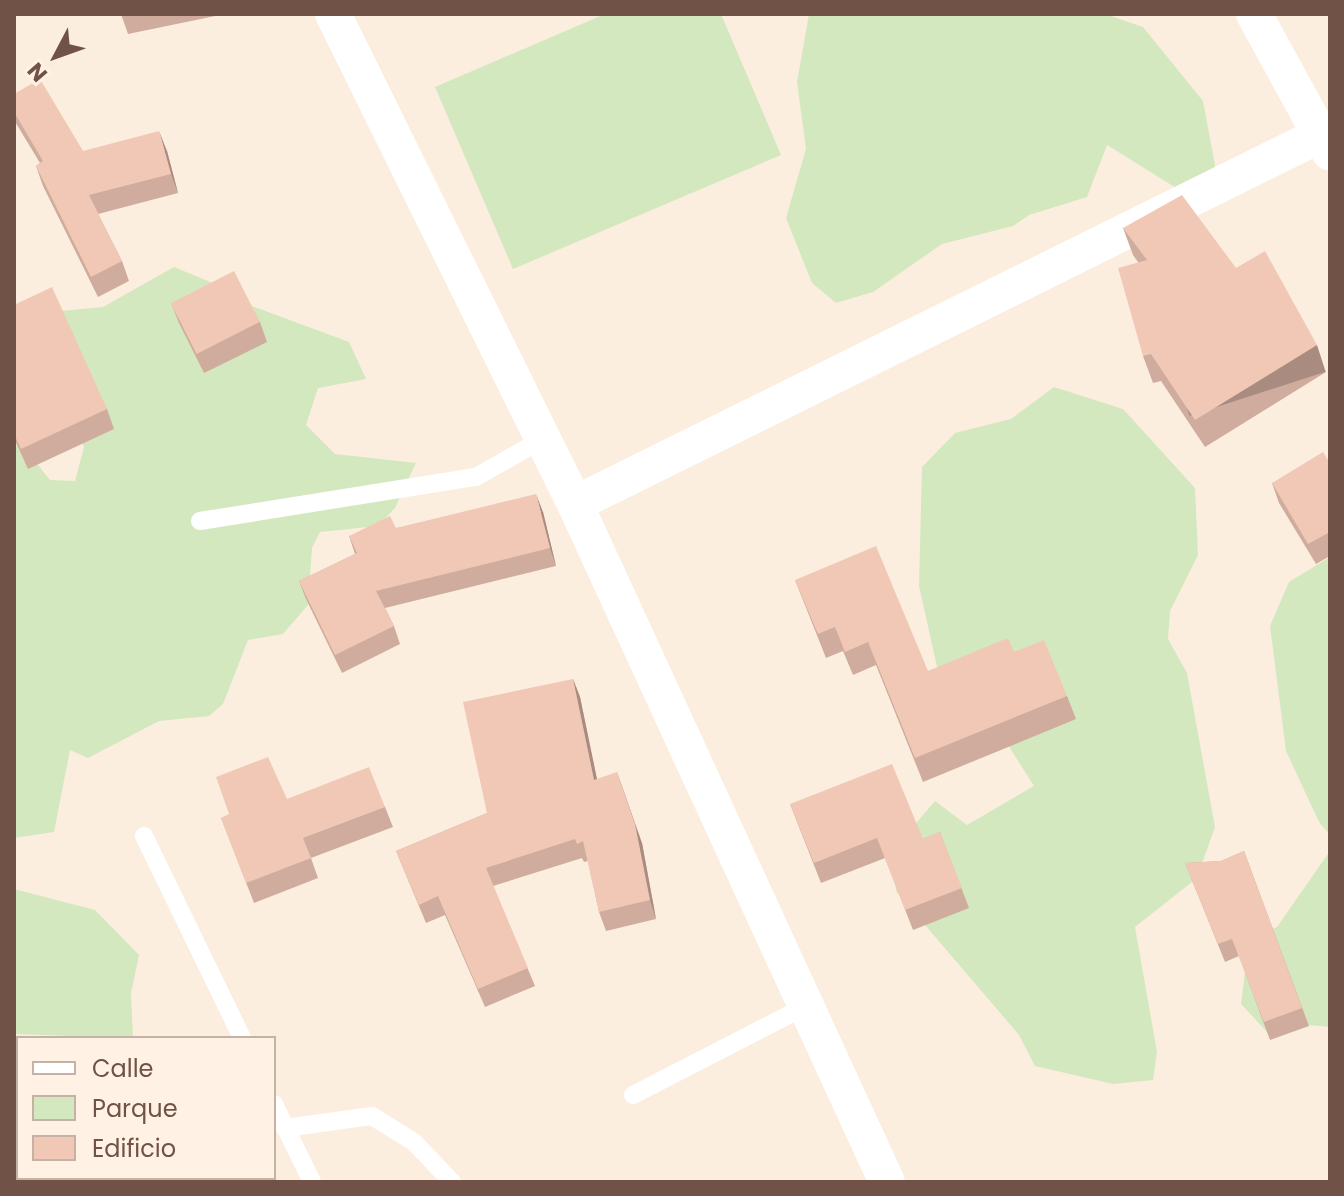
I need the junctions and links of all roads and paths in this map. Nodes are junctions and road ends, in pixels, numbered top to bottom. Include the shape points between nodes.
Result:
1 (333, 14) edge
2 (1254, 14) edge
3 (1327, 139) edge
4 (543, 439) junction
5 (575, 504) junction
6 (200, 521) dead end
7 (144, 836) dead end
8 (806, 1006) junction
9 (241, 1036) edge
10 (633, 1095) dead end
11 (276, 1108) edge
12 (285, 1128) junction
13 (312, 1182) edge
14 (452, 1182) edge
15 (887, 1182) edge

1 - 4 street
2 - 3 street
3 - 5 street
4 - 5 street
4 - 6 lane via 476,477
5 - 8 street
7 - 9 lane
8 - 10 lane
8 - 15 street
11 - 12 lane
12 - 13 lane
12 - 14 lane via 372,1116 414,1142

